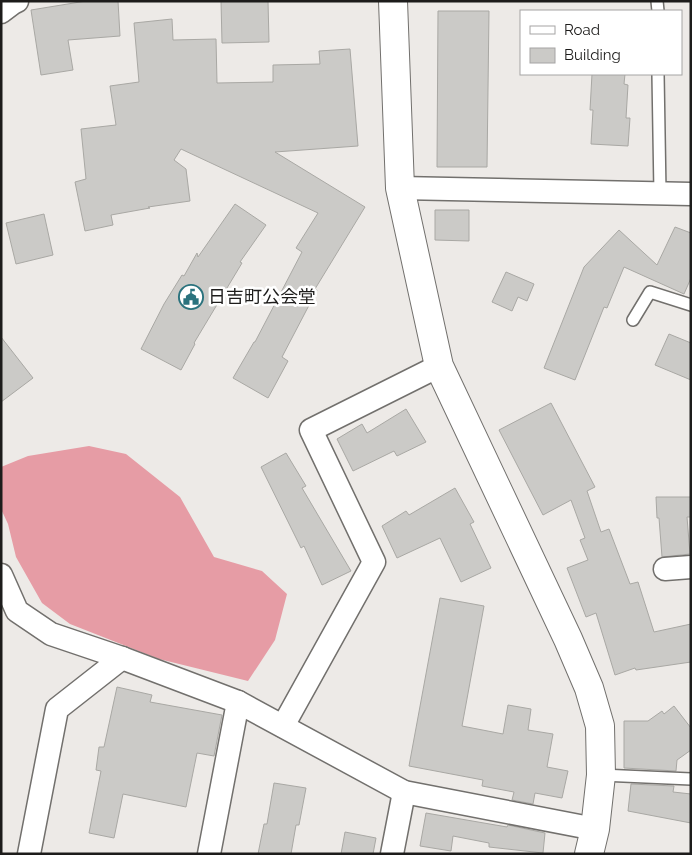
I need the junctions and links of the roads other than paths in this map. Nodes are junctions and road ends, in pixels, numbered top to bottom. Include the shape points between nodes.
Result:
1 (17, 1) edge
2 (393, 1) edge
3 (1, 12) edge
4 (658, 75) edge
5 (400, 188) junction
6 (660, 193) junction
7 (691, 194) edge
8 (691, 305) edge
9 (633, 320) dead end
10 (439, 366) junction
11 (691, 567) edge
12 (665, 569) dead end
13 (1, 575) edge
14 (122, 658) junction
15 (238, 702) junction
16 (283, 726) junction
17 (602, 775) junction
18 (691, 779) edge
19 (404, 792) junction
20 (592, 841) edge
21 (29, 854) edge
22 (209, 854) edge
23 (392, 854) edge

1 - 3 street
2 - 5 street
4 - 6 lane
5 - 6 street
5 - 10 street
6 - 7 street
8 - 9 lane via 650,292
10 - 16 street via 311,430 374,562
10 - 17 street via 589,688 600,726
11 - 12 street
13 - 14 street via 17,611 51,634
14 - 15 street
14 - 21 street via 57,710
15 - 16 street
15 - 22 street
16 - 19 street
17 - 18 lane
17 - 20 street
19 - 20 street
19 - 23 street

